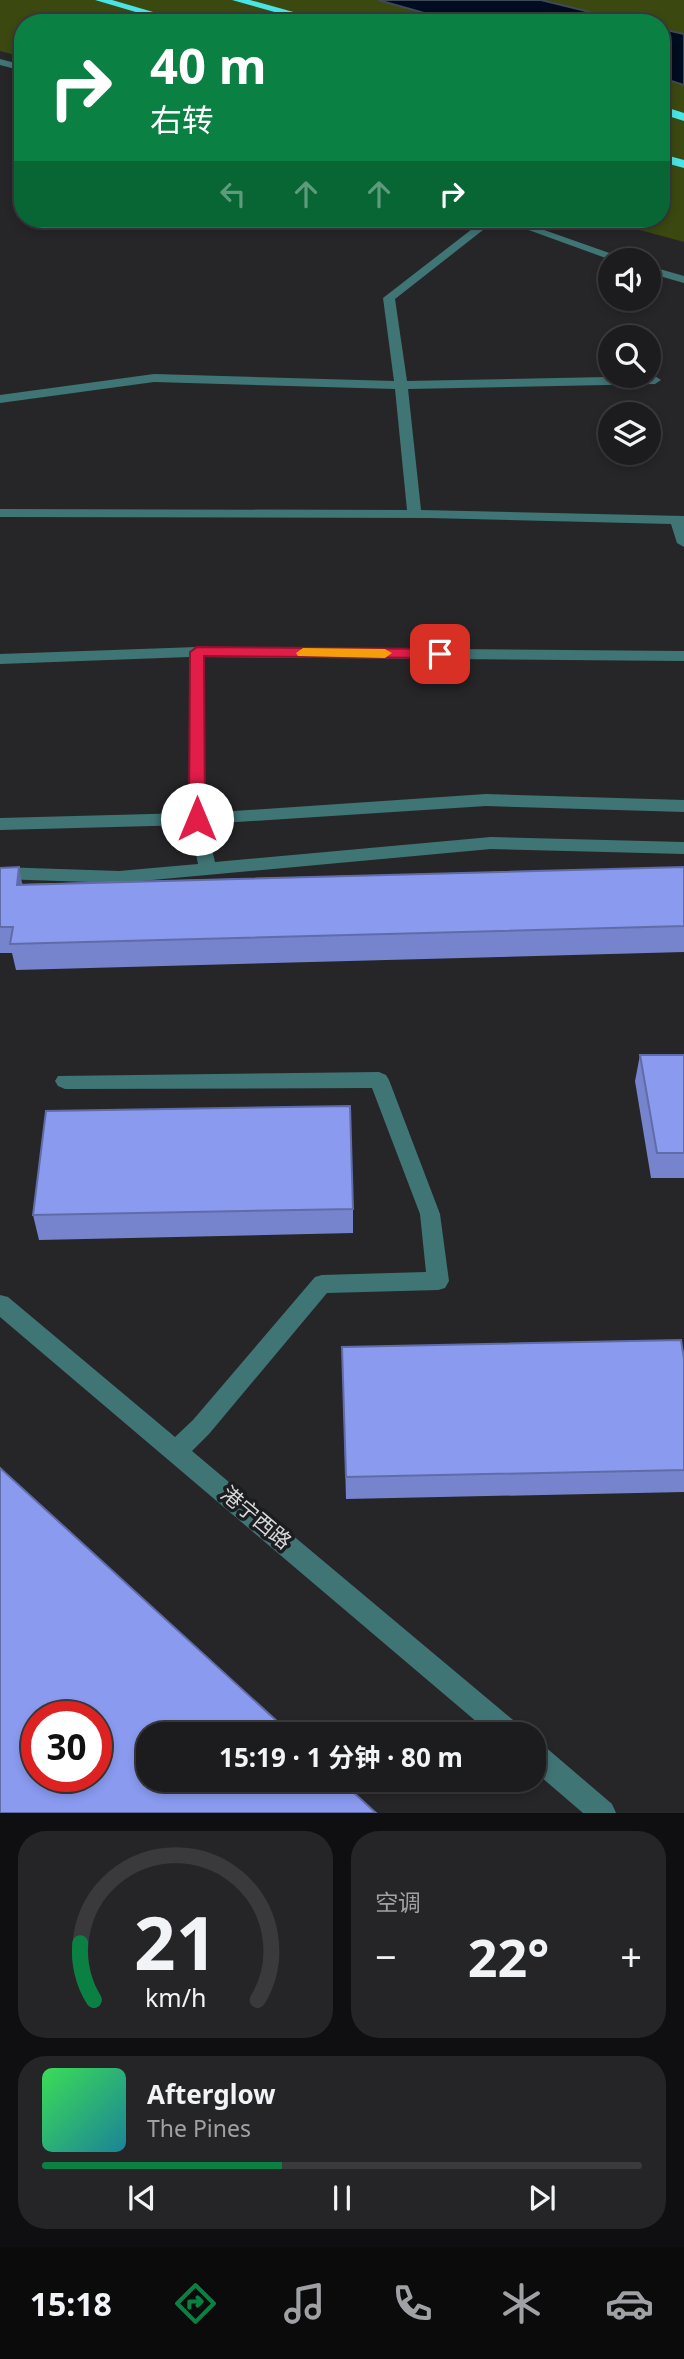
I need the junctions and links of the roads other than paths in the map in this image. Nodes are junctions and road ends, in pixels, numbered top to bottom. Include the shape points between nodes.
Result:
1 (100, 0) edge
2 (237, 0) edge
3 (152, 14) edge
4 (292, 14) edge
5 (480, 228) edge
6 (529, 228) edge
7 (598, 251) edge
8 (661, 273) edge
9 (684, 281) edge
10 (598, 381) edge
11 (401, 385) junction
12 (0, 399) edge
13 (0, 513) edge
14 (414, 513) junction
15 (681, 520) edge
16 (684, 543) edge
17 (197, 652) junction
18 (684, 656) edge
19 (0, 659) edge
20 (684, 806) edge
21 (197, 819) junction
22 (0, 824) edge
23 (684, 848) edge
24 (208, 869) junction
25 (0, 873) edge
26 (65, 1081) dead end
27 (0, 1304) edge
28 (176, 1451) junction
29 (496, 1722) edge
30 (546, 1764) edge
31 (603, 1813) edge

1 - 3 highway
2 - 4 highway
5 - 11 street via 389,298
6 - 7 street
8 - 9 street
10 - 11 street
11 - 12 street via 154,378
11 - 14 street
13 - 14 street
14 - 15 street
15 - 16 street
17 - 18 street
17 - 19 street
17 - 21 street
20 - 21 street via 486,800
21 - 22 street
21 - 24 street
23 - 24 street via 491,843
24 - 25 street via 119,877
26 - 28 street via 379,1080 430,1214 438,1281 322,1284
27 - 28 street, 港宁西路
28 - 29 street, 港宁西路
30 - 31 street

